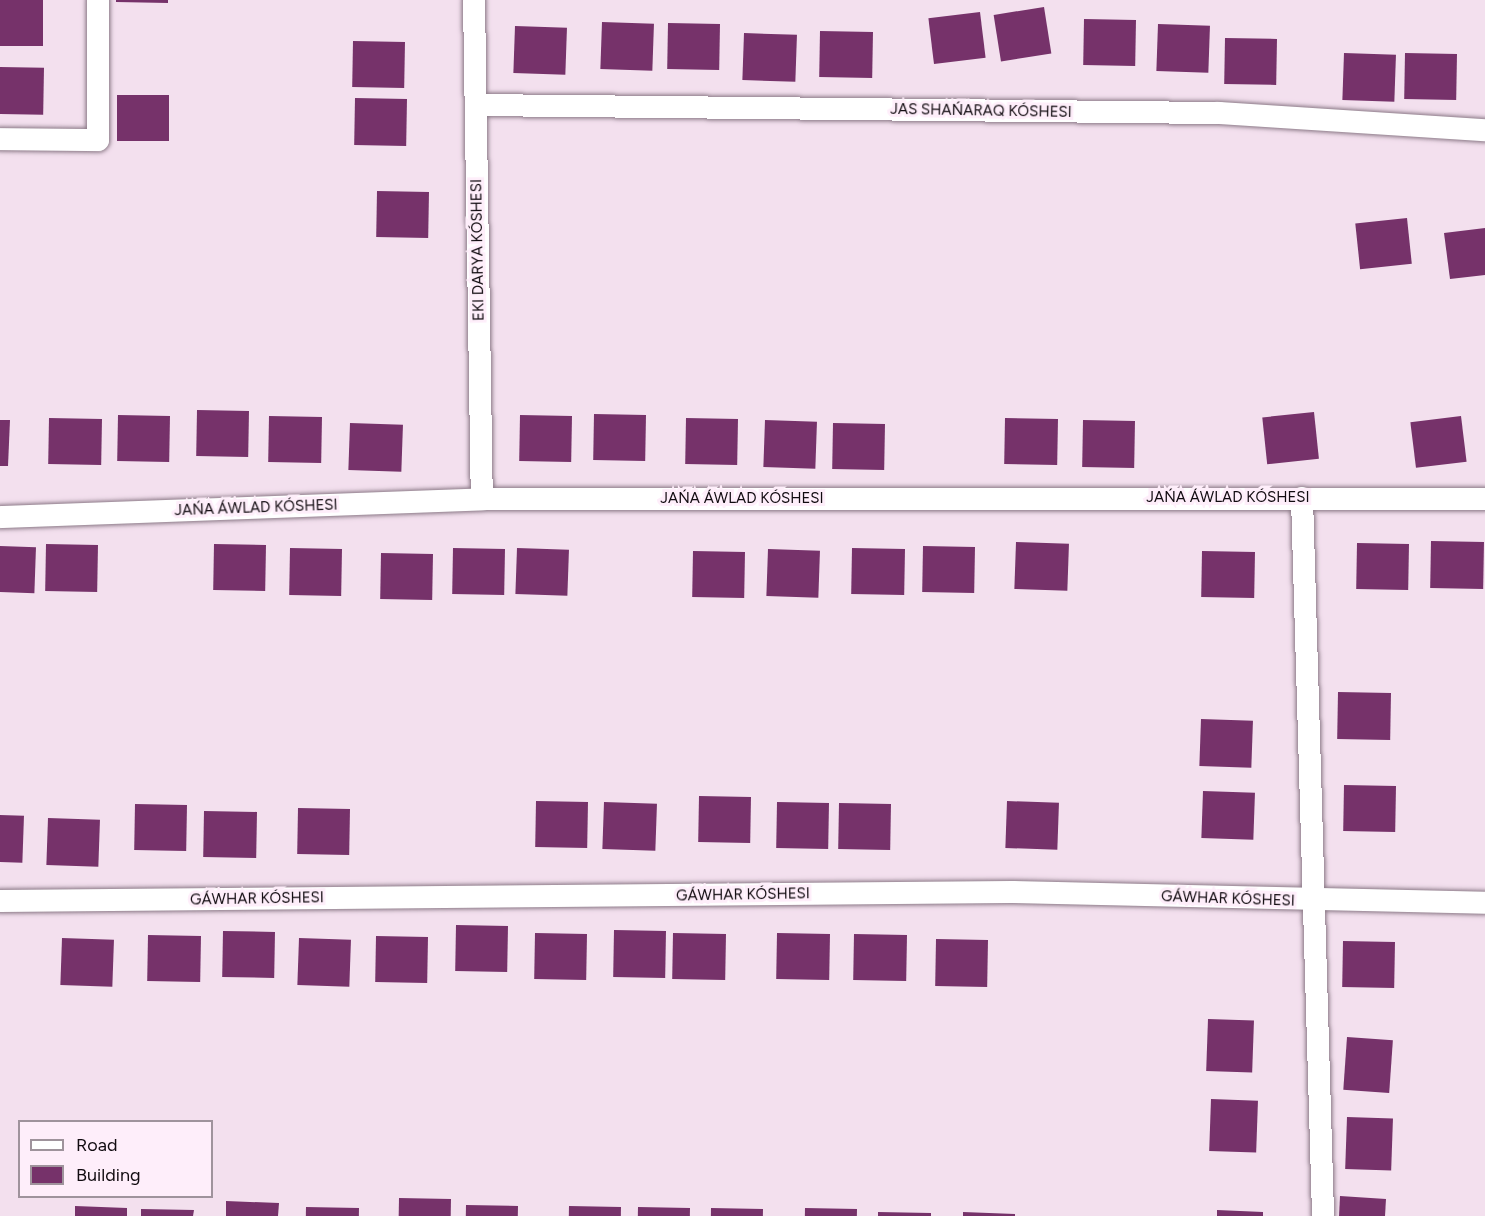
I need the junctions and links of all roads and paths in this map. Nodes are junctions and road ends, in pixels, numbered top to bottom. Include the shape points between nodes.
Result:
1 (98, 0) edge
2 (474, 0) edge
3 (476, 105) junction
4 (1485, 130) edge
5 (0, 139) edge
6 (1302, 498) junction
7 (482, 499) junction
8 (1485, 499) edge
9 (0, 517) edge
10 (0, 901) edge
11 (1318, 901) junction
12 (1485, 903) edge
13 (1323, 1216) edge

1 - 5 street via 98,140
2 - 3 street, EKI DARYA KÓSHESI
3 - 4 street, JAS SHAŃARAQ KÓSHESI via 1219,113
3 - 7 street, EKI DARYA KÓSHESI
6 - 7 street, JAŃA ÁWLAD KÓSHESI
6 - 8 street, JAŃA ÁWLAD KÓSHESI
6 - 11 street
7 - 9 street, JAŃA ÁWLAD KÓSHESI
10 - 11 street, GÁWHAR KÓSHESI via 1013,892
11 - 12 street, GÁWHAR KÓSHESI
11 - 13 street

